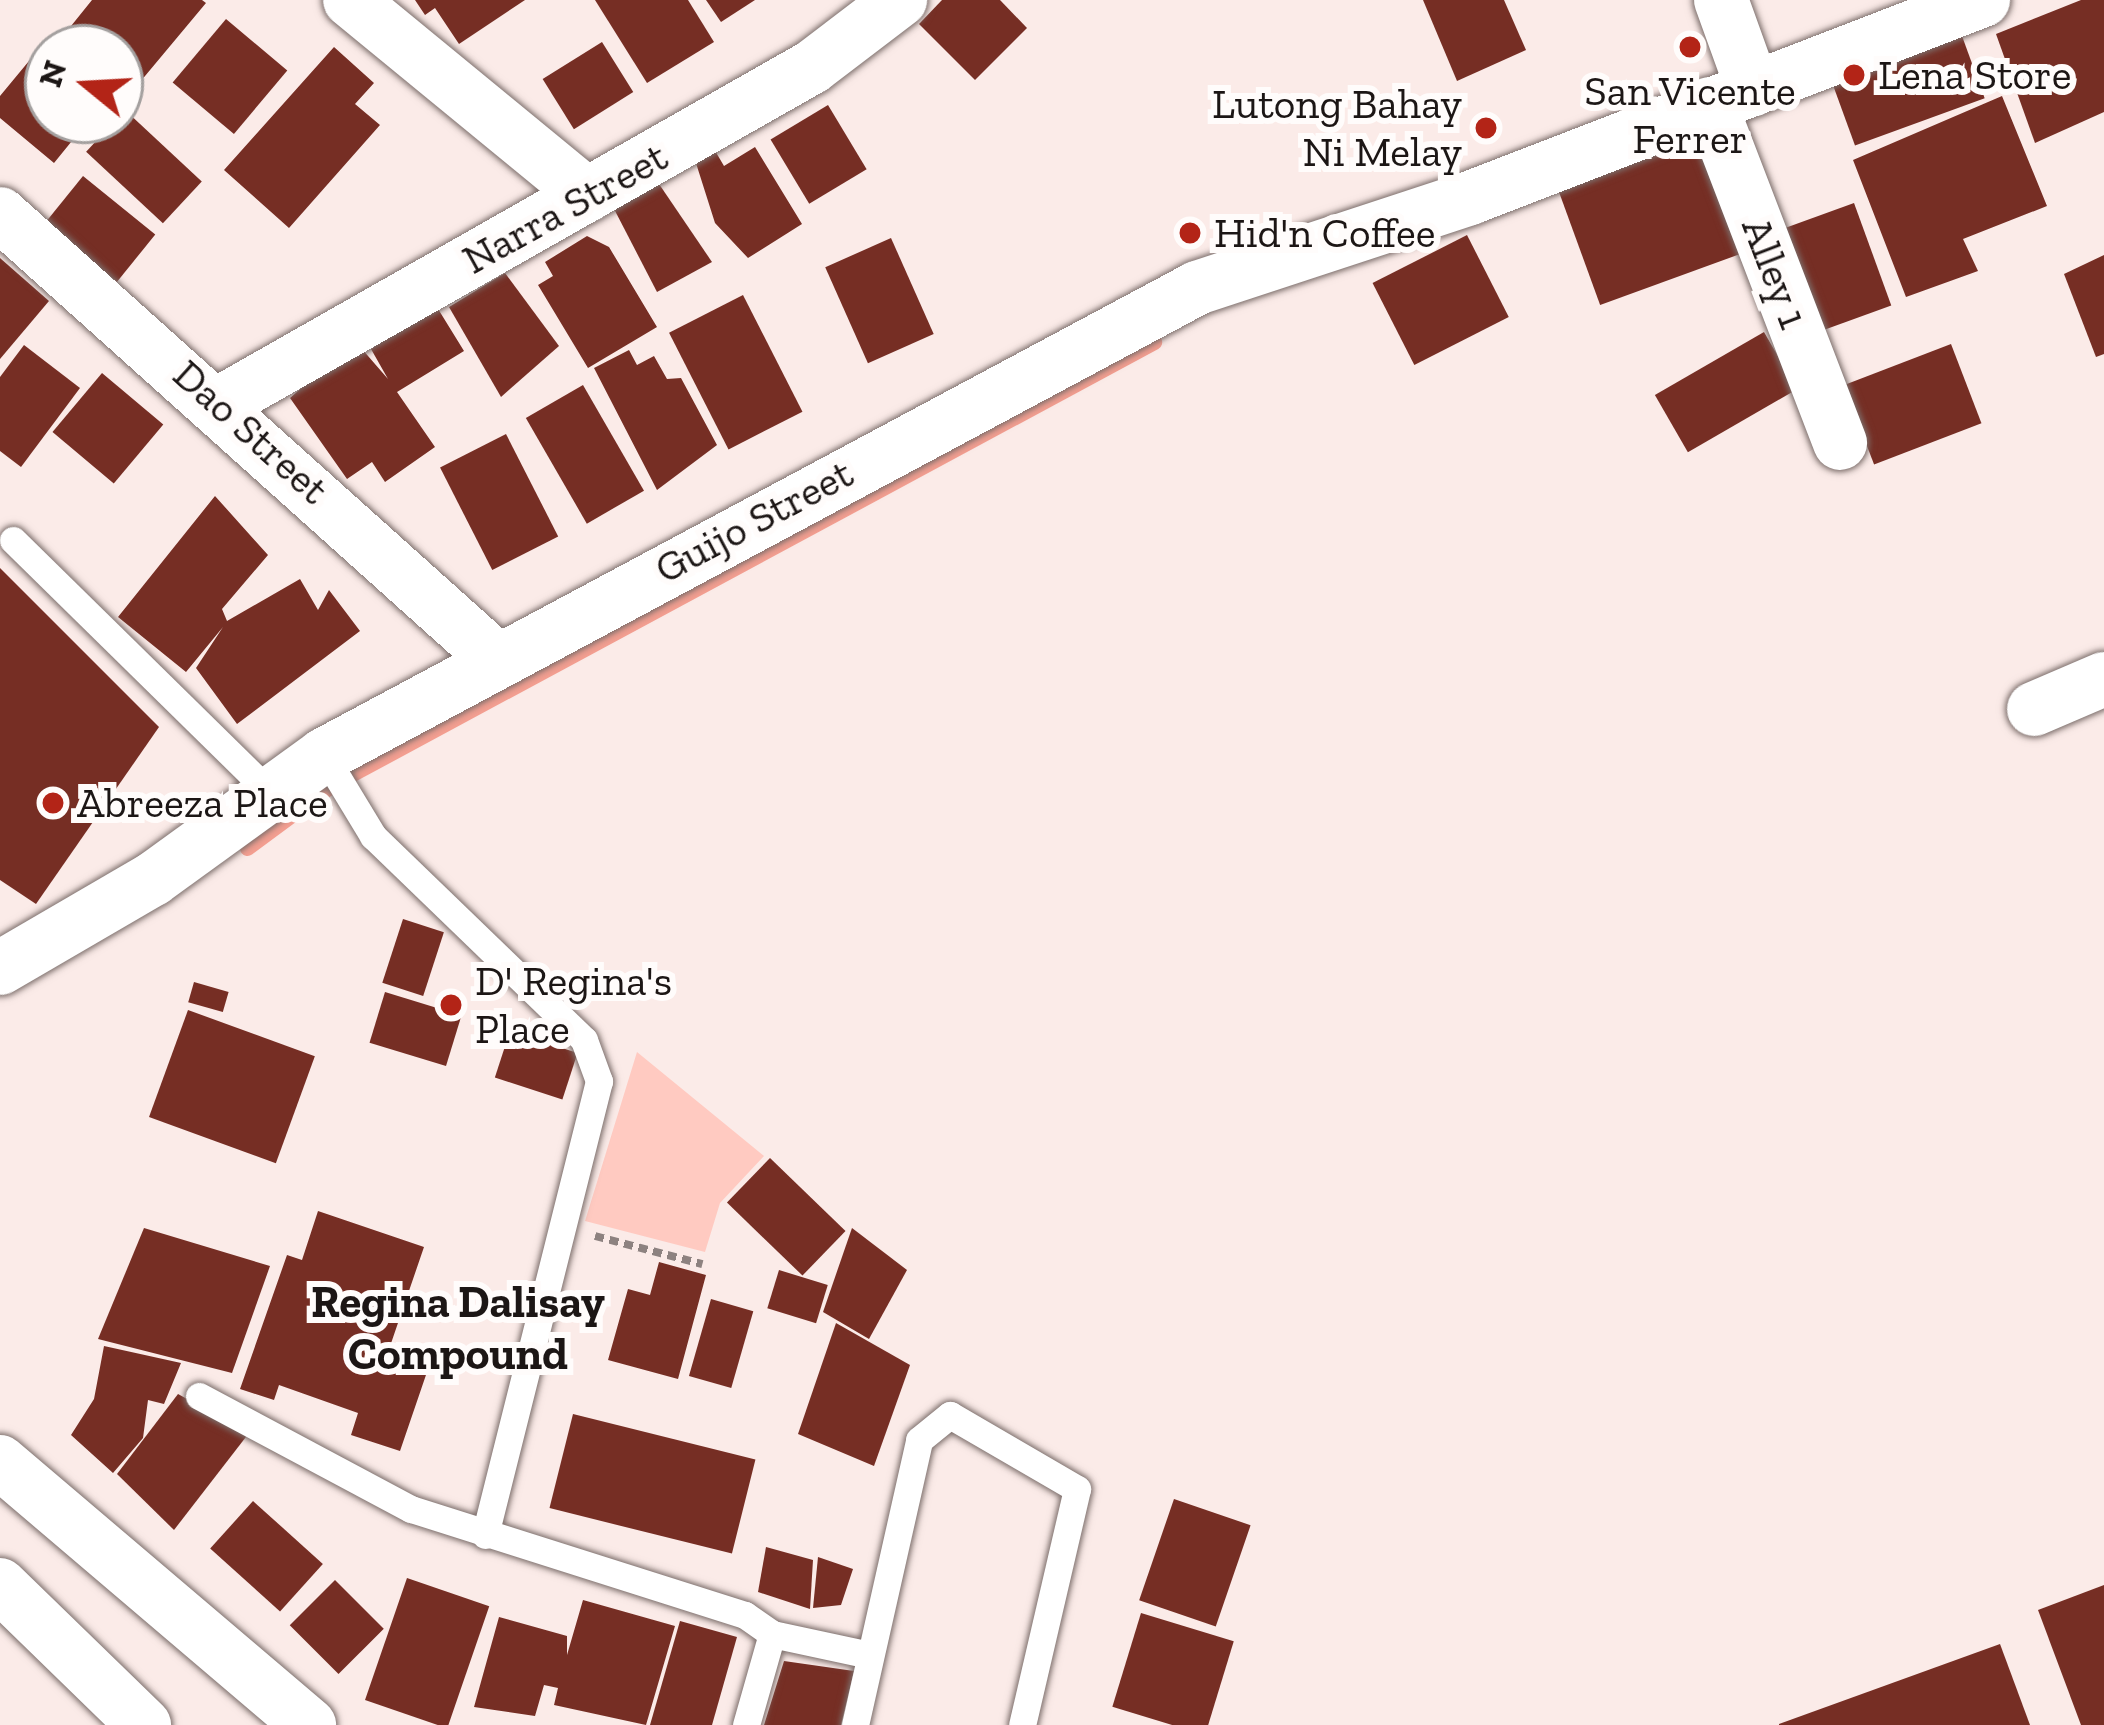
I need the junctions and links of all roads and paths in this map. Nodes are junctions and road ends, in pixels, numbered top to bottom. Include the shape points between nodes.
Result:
1 (350, 0) edge
2 (900, 0) edge
3 (1720, 0) edge
4 (1983, 0) edge
5 (1732, 96) junction
6 (587, 196) junction
7 (0, 214) edge
8 (222, 402) junction
9 (1840, 442) dead end
10 (13, 540) dead end
11 (495, 658) junction
12 (2104, 679) edge
13 (2034, 709) dead end
14 (324, 754) junction
15 (268, 792) junction
16 (0, 968) edge
17 (565, 1228) junction
18 (702, 1264) dead end
19 (199, 1396) dead end
20 (0, 1462) edge
21 (485, 1535) junction
22 (0, 1586) edge
23 (772, 1634) junction
24 (870, 1655) junction
25 (274, 1716) edge
26 (144, 1725) edge
27 (746, 1725) edge
28 (855, 1725) edge
29 (1022, 1725) edge

1 - 6 street
2 - 6 street, Narra Street via 812,67
3 - 5 street, Alley 1
4 - 5 street, Guijo Street
5 - 9 street, Alley 1
5 - 11 street, Guijo Street via 1248,268
6 - 8 street, Narra Street
7 - 8 street, Dao Street
8 - 11 street, Dao Street
10 - 15 lane
11 - 14 street, Guijo Street
12 - 13 street
14 - 15 street, Guijo Street
14 - 17 lane via 400,866 584,1040 599,1098
15 - 16 street, Guijo Street via 153,879
17 - 18 path
17 - 21 lane
19 - 21 lane via 310,1465
20 - 25 street
21 - 23 lane via 745,1615
22 - 26 street
23 - 24 lane
23 - 27 lane
24 - 28 lane
24 - 29 lane via 919,1440 936,1416 965,1419 1077,1489

